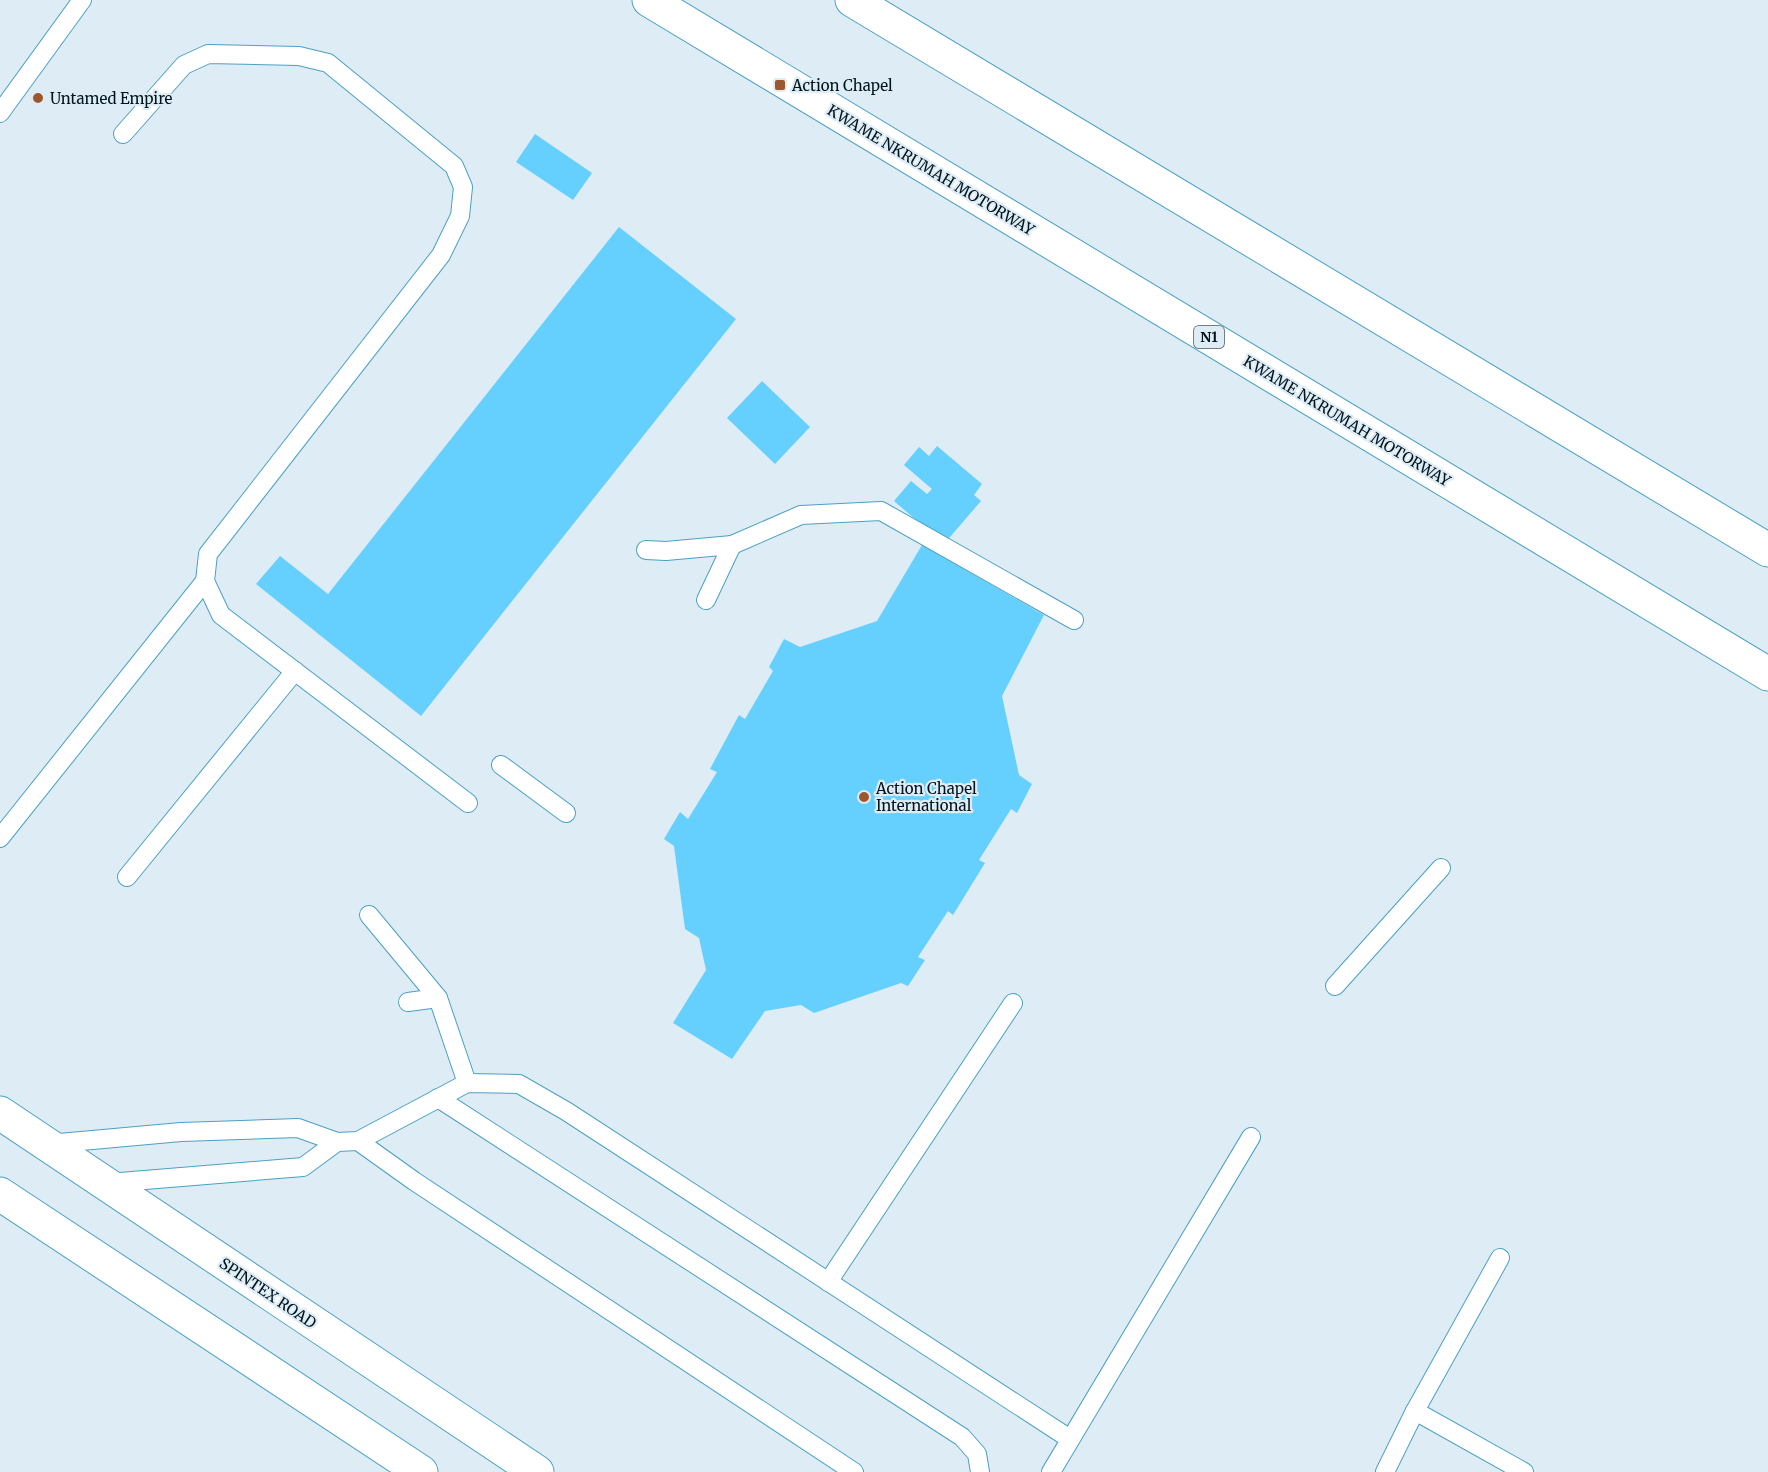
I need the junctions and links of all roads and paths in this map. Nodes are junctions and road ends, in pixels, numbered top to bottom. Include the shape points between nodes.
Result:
1 (82, 0) edge
2 (649, 0) edge
3 (852, 0) edge
4 (0, 113) edge
5 (123, 134) dead end
6 (732, 545) junction
7 (646, 550) dead end
8 (1768, 550) edge
9 (205, 581) junction
10 (706, 600) dead end
11 (1074, 620) dead end
12 (295, 671) junction
13 (1768, 674) edge
14 (501, 765) dead end
15 (468, 803) dead end
16 (566, 813) dead end
17 (0, 838) edge
18 (1441, 868) dead end
19 (127, 877) dead end
20 (369, 915) dead end
21 (1335, 986) dead end
22 (438, 998) junction
23 (408, 1002) dead end
24 (1013, 1003) dead end
25 (467, 1083) junction
26 (438, 1098) junction
27 (0, 1113) edge
28 (1251, 1137) dead end
29 (358, 1141) junction
30 (337, 1142) junction
31 (46, 1144) junction
32 (103, 1184) junction
33 (0, 1194) edge
34 (1500, 1258) dead end
35 (828, 1282) junction
36 (1415, 1411) junction
37 (1070, 1439) junction
38 (421, 1472) edge
39 (537, 1472) edge
40 (854, 1472) edge
41 (980, 1472) edge
42 (1051, 1472) edge
43 (1384, 1472) edge
44 (1524, 1472) edge

1 - 4 lane
2 - 13 main road, KWAME NKRUMAH MOTORWAY / N1
3 - 8 main road
5 - 9 lane via 184,65 192,61 208,54 299,56 328,63 454,166 463,187 460,216 441,255 208,554
6 - 7 lane
6 - 10 lane
6 - 11 lane via 801,515 881,512
9 - 12 lane via 221,615
9 - 17 lane
12 - 15 lane
12 - 19 lane
14 - 16 lane
18 - 21 lane
20 - 22 lane
22 - 23 lane
22 - 25 lane
24 - 35 lane
25 - 26 lane
25 - 35 lane via 519,1084
26 - 29 lane
26 - 41 lane via 962,1437 976,1454
27 - 31 main road, SPINTEX ROAD
28 - 37 lane
29 - 30 lane
29 - 40 lane
30 - 31 lane via 298,1128 181,1132
30 - 32 lane via 303,1167
31 - 32 main road, SPINTEX ROAD
32 - 39 main road, SPINTEX ROAD
33 - 38 main road
34 - 36 lane
35 - 37 lane
36 - 43 lane
36 - 44 lane
37 - 42 lane

